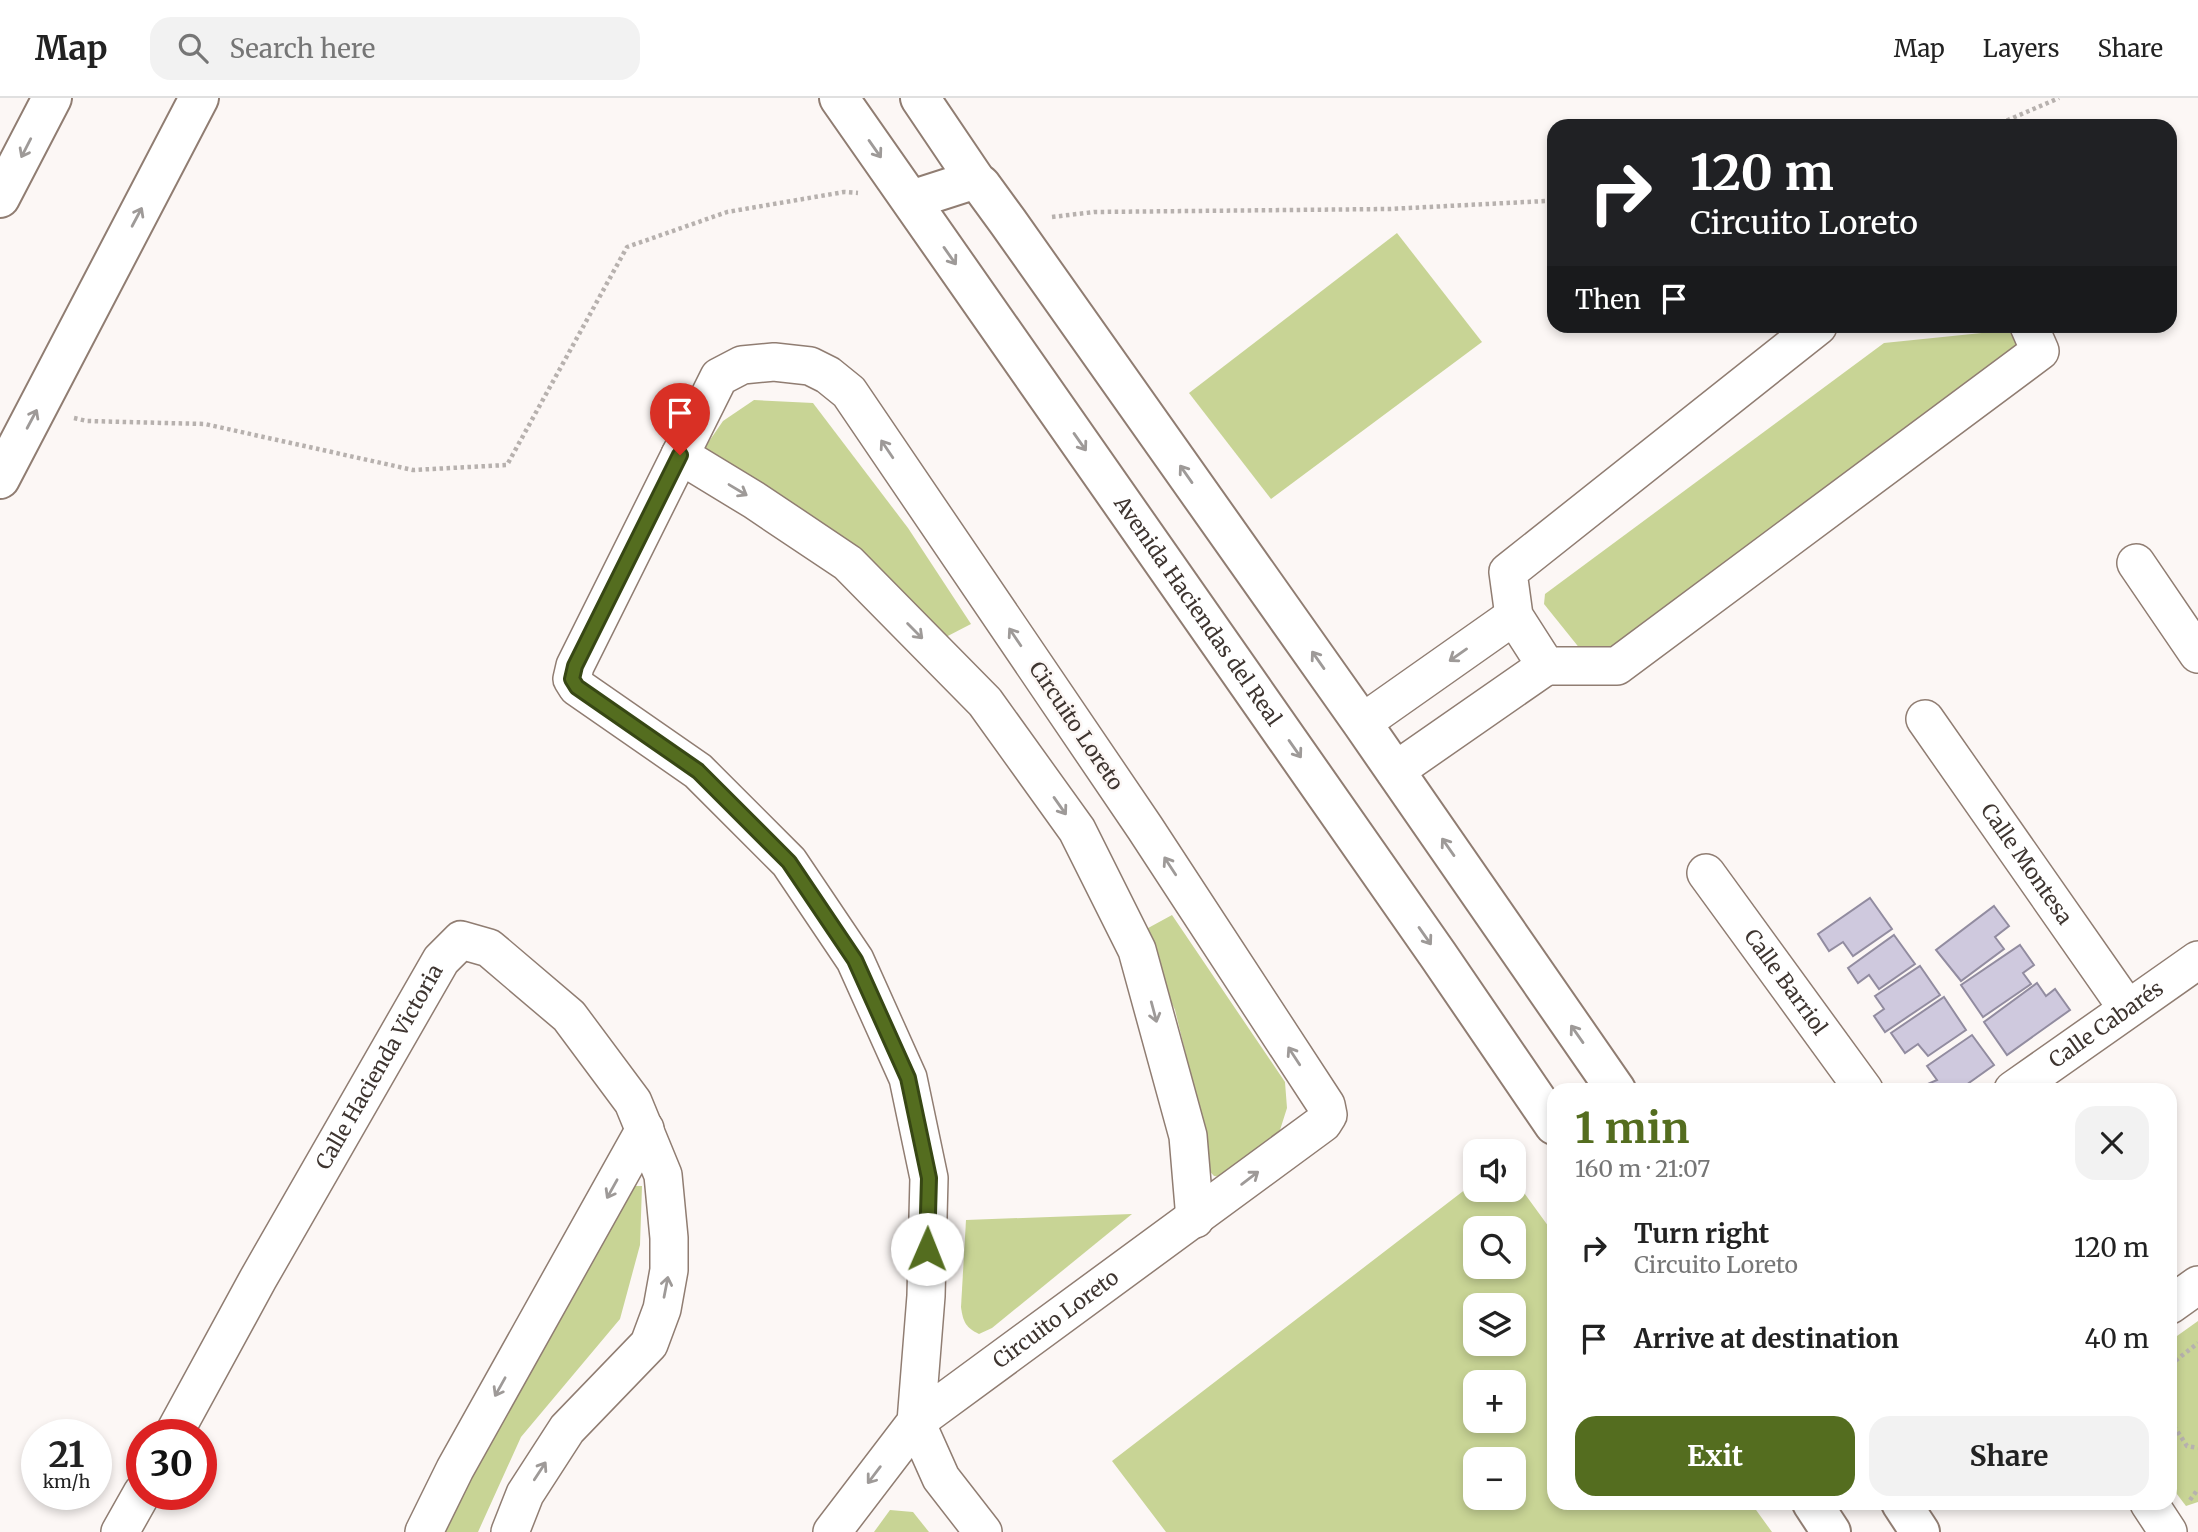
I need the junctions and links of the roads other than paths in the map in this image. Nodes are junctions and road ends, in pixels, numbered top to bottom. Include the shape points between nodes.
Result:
1 (52, 98) edge
2 (199, 98) edge
3 (839, 98) edge
4 (920, 98) edge
5 (976, 181) junction
6 (0, 198) edge
7 (911, 200) junction
8 (1809, 333) edge
9 (2032, 333) edge
10 (680, 455) junction
11 (0, 479) edge
12 (2136, 563) dead end
13 (1514, 616) junction
14 (2198, 654) edge
15 (1546, 667) junction
16 (1925, 719) dead end
17 (1362, 723) junction
18 (1395, 771) junction
19 (1706, 873) dead end
20 (2198, 960) edge
21 (2127, 1008) junction
22 (1611, 1083) edge
23 (1859, 1083) edge
24 (2023, 1083) edge
25 (1547, 1115) edge
26 (645, 1129) junction
27 (1195, 1219) junction
28 (2198, 1285) edge
29 (2177, 1300) edge
30 (182, 1419) edge
31 (916, 1422) junction
32 (132, 1510) edge
33 (151, 1510) edge
34 (1817, 1510) edge
35 (1905, 1510) edge
36 (2154, 1510) edge
37 (120, 1532) edge
38 (151, 1532) edge
39 (424, 1532) edge
40 (510, 1532) edge
41 (832, 1532) edge
42 (983, 1532) edge
43 (1831, 1532) edge
44 (1920, 1532) edge
45 (2168, 1532) edge

1 -> 6 main road
11 -> 2 main road
3 -> 7 main road, Avenida Haciendas del Real
4 - 5 main road
5 - 7 main road
17 -> 5 main road
7 -> 25 main road, Avenida Haciendas del Real
8 - 13 street via 1508,572
9 - 15 street via 2040,351 1617,666
10 -> 27 street via 848,563 985,702 1077,830 1137,950 1188,1136
27 -> 10 street, Circuito Loreto via 1328,1115 1326,1105 1145,828 849,392 828,375 810,366 774,362 742,365 719,377
10 - 31 street, Circuito Loreto via 572,679 577,687 698,771 789,862 855,960 908,1078 929,1178
12 - 14 street
13 - 15 street
13 -> 17 street
15 - 18 street
16 - 21 street, Calle Montesa
17 - 18 main road
22 -> 18 main road
19 - 23 street, Calle Barriol
20 - 21 street, Calle Cabarés
21 - 24 street, Calle Cabarés
26 - 30 street, Calle Hacienda Victoria via 633,1102 569,1016 489,948 461,940 441,960
26 -> 39 street
40 -> 26 street, Calle Hacienda Victoria via 525,1494 567,1429 649,1344 662,1309 669,1270 663,1175
27 - 31 street, Circuito Loreto
28 - 29 street
31 -> 41 street, Circuito Loreto
31 - 42 street, Circuito Loreto via 941,1478
32 - 37 street
33 - 38 street
34 - 43 main road
35 - 44 main road
36 - 45 street

